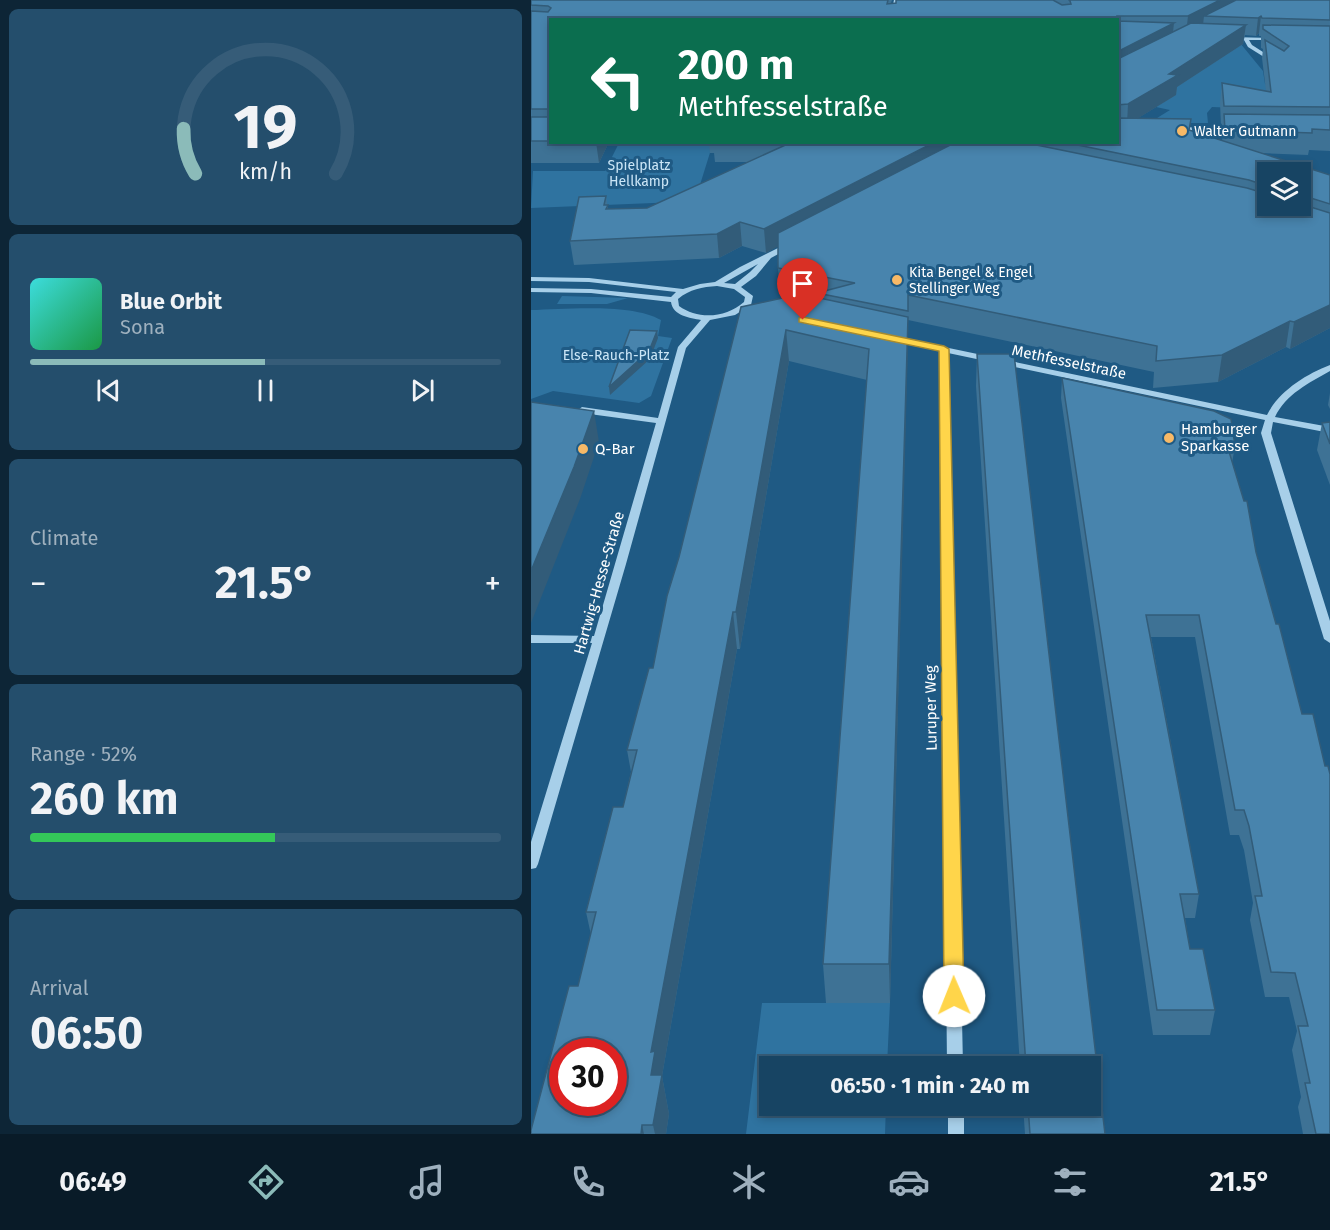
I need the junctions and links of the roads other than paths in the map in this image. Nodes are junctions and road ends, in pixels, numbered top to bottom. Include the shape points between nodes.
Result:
1 (896, 0) edge
2 (892, 18) edge
3 (1225, 38) edge
4 (1246, 39) junction
5 (1282, 40) edge
6 (1282, 66) edge
7 (1169, 129) edge
8 (1249, 130) edge
9 (801, 240) edge
10 (767, 258) junction
11 (531, 279) edge
12 (717, 284) junction
13 (737, 287) junction
14 (531, 290) edge
15 (683, 291) junction
16 (673, 300) junction
17 (748, 303) junction
18 (759, 305) edge
19 (735, 312) junction
20 (746, 314) edge
21 (708, 317) junction
22 (890, 338) edge
23 (944, 349) junction
24 (1330, 368) edge
25 (576, 409) edge
26 (1268, 417) junction
27 (661, 421) junction
28 (1330, 430) edge
29 (531, 639) edge
30 (1330, 639) edge
31 (598, 640) junction
32 (531, 864) edge
33 (955, 1056) edge
34 (956, 1116) edge
35 (956, 1134) edge

1 - 2 street
3 - 4 street
4 - 5 street
4 - 6 street via 1250,46
7 - 8 street
9 - 10 street
10 - 12 street via 742,266
10 - 13 street
11 - 15 street via 589,280
12 - 13 street
12 - 15 street
13 - 17 street via 748,294
14 - 16 street via 591,291
15 - 16 street
16 - 21 street via 683,313
17 - 18 street
17 - 19 street
19 - 20 street
19 - 21 street
21 - 27 street, Hartwig-Hesse-Straße via 682,348
22 - 23 street, Methfesselstraße
23 - 26 street, Methfesselstraße
23 - 33 street, Luruper Weg
24 - 26 street via 1291,390
25 - 27 street
26 - 28 street, Methfesselstraße
26 - 30 street via 1270,450
27 - 31 street, Hartwig-Hesse-Straße
29 - 31 street
31 - 32 street, Hartwig-Hesse-Straße
34 - 35 street

